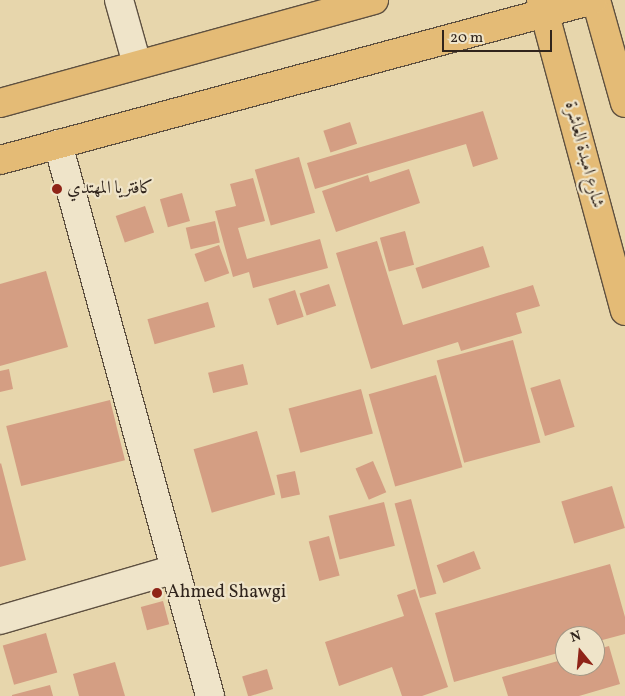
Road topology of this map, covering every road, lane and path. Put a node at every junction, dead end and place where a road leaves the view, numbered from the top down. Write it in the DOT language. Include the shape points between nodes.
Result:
graph roads {
  1 [pos="119,0"];
  2 [pos="374,0"];
  3 [pos="595,0"];
  4 [pos="543,7"];
  5 [pos="137,64"];
  6 [pos="0,103"];
  7 [pos="625,103"];
  8 [pos="58,144"];
  9 [pos="0,160"];
  10 [pos="625,311"];
  11 [pos="175,569"];
  12 [pos="0,620"];
  13 [pos="210,696"];
  1 -- 5 [label="street"];
  2 -- 5 [label="main road"];
  3 -- 4 [label="main road"];
  3 -- 7 [label="main road"];
  4 -- 8 [label="main road"];
  4 -- 10 [label="main road, شارع امبدة العاشرة"];
  5 -- 6 [label="main road"];
  8 -- 9 [label="main road"];
  8 -- 11 [label="street"];
  11 -- 12 [label="street"];
  11 -- 13 [label="street"];
}
